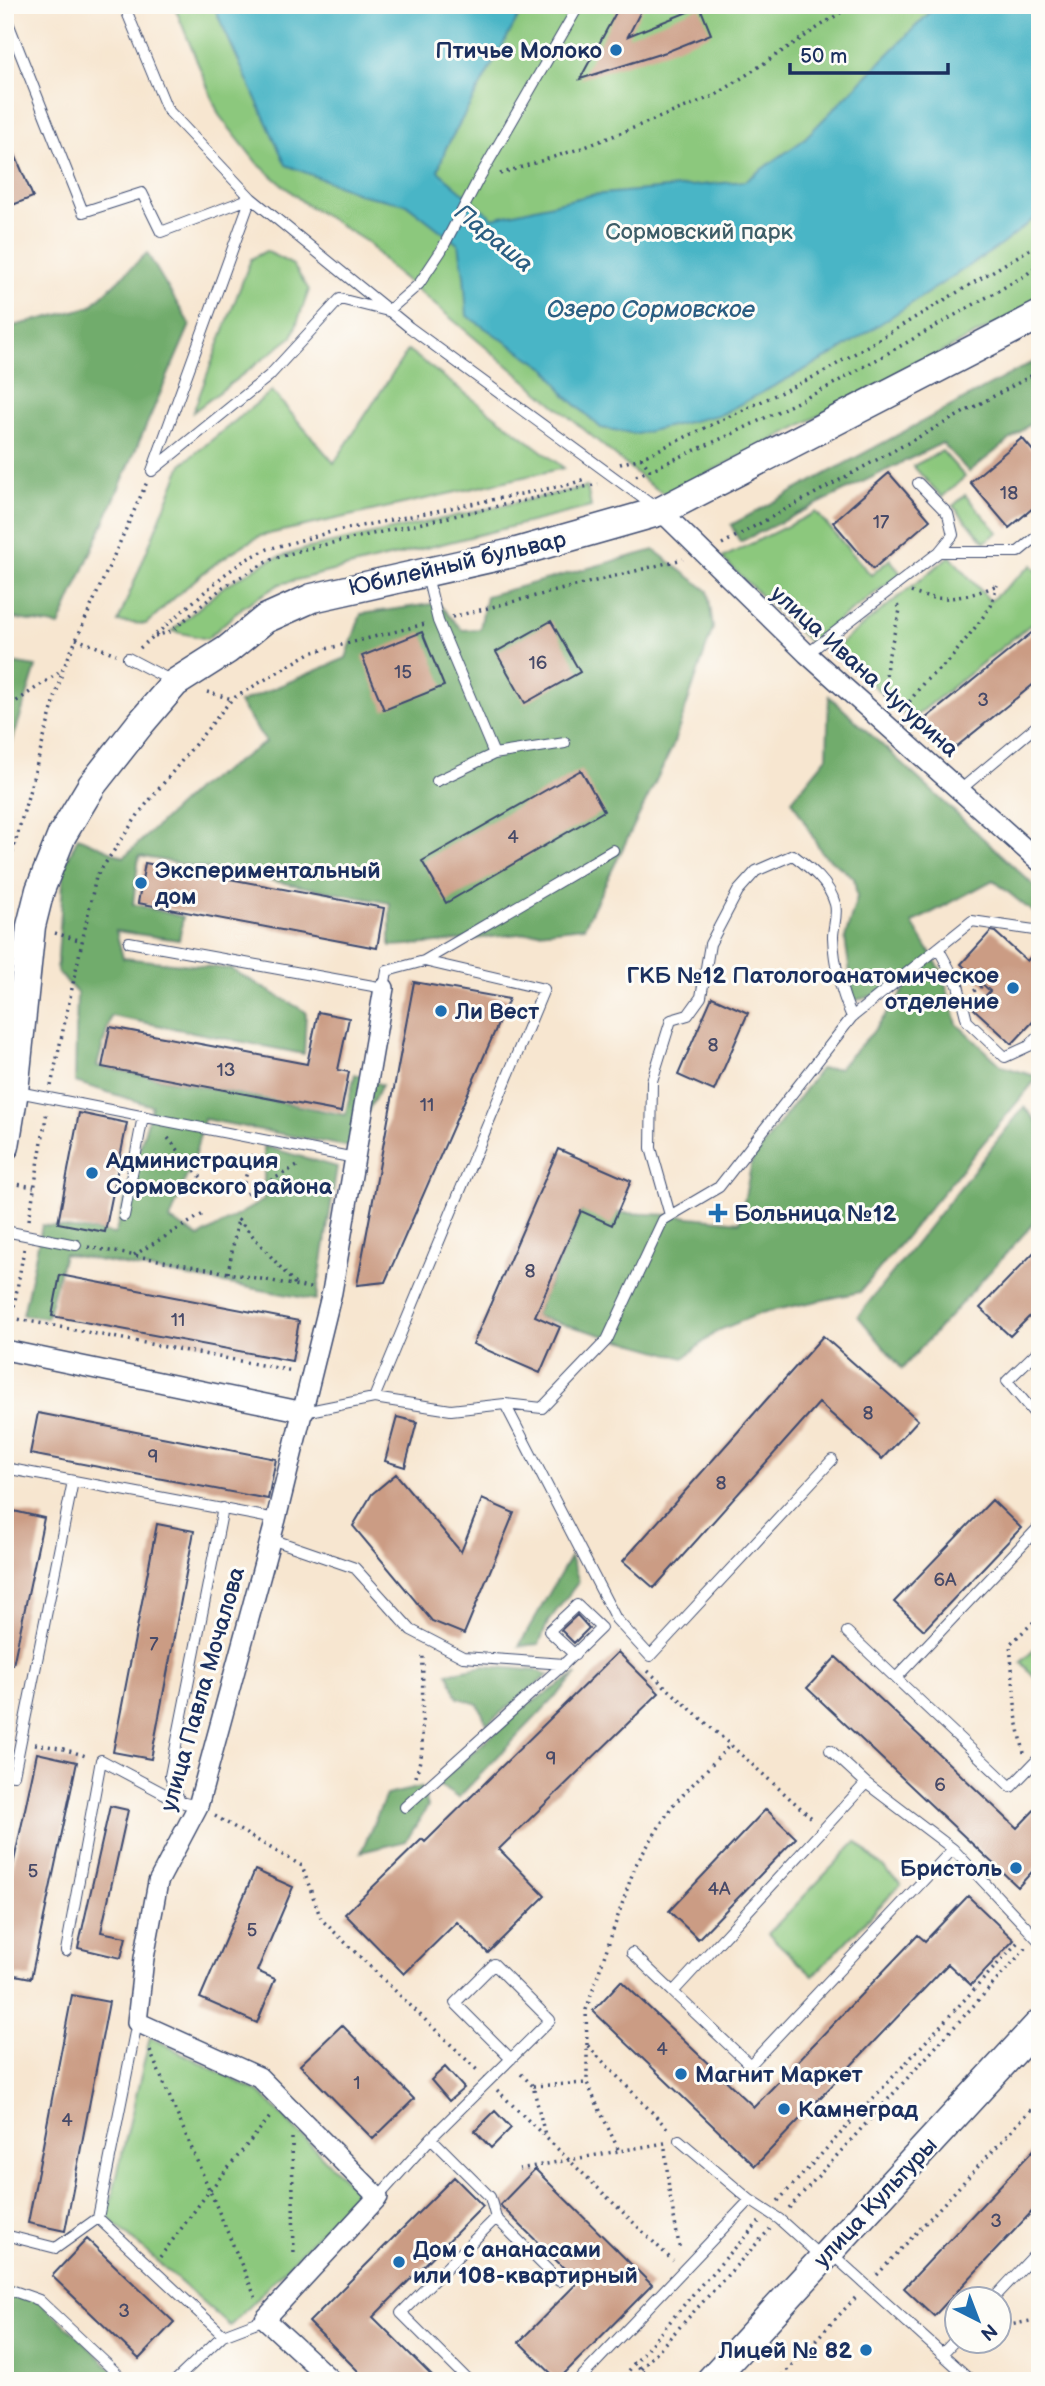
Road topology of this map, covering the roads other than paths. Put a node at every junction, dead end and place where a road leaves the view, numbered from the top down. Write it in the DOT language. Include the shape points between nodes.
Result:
graph roads {
  1 [pos="124,5"];
  2 [pos="579,5"];
  3 [pos="5,15"];
  4 [pos="251,198"];
  5 [pos="388,311"];
  6 [pos="1040,315"];
  7 [pos="918,483"];
  8 [pos="661,511"];
  9 [pos="1040,534"];
  10 [pos="939,552"];
  11 [pos="426,572"];
  12 [pos="807,654"];
  13 [pos="128,658"];
  14 [pos="175,683"];
  15 [pos="1040,723"];
  16 [pos="565,743"];
  17 [pos="494,754"];
  18 [pos="437,781"];
  19 [pos="960,790"];
  20 [pos="613,850"];
  21 [pos="1040,862"];
  22 [pos="1040,935"];
  23 [pos="129,942"];
  24 [pos="938,948"];
  25 [pos="424,961"];
  26 [pos="26,965"];
  27 [pos="384,988"];
  28 [pos="5,993"];
  29 [pos="852,1017"];
  30 [pos="1040,1034"];
  31 [pos="9,1081"];
  32 [pos="147,1117"];
  33 [pos="5,1146"];
  34 [pos="355,1158"];
  35 [pos="124,1216"];
  36 [pos="670,1216"];
  37 [pos="5,1231"];
  38 [pos="76,1245"];
  39 [pos="1040,1349"];
  40 [pos="6,1350"];
  41 [pos="374,1398"];
  42 [pos="505,1404"];
  43 [pos="304,1412"];
  44 [pos="1040,1420"];
  45 [pos="832,1460"];
  46 [pos="5,1468"];
  47 [pos="74,1481"];
  48 [pos="223,1508"];
  49 [pos="1040,1526"];
  50 [pos="273,1529"];
  51 [pos="847,1632"];
  52 [pos="575,1655"];
  53 [pos="564,1664"];
  54 [pos="896,1678"];
  55 [pos="830,1750"];
  56 [pos="1040,1757"];
  57 [pos="5,1774"];
  58 [pos="866,1783"];
  59 [pos="189,1804"];
  60 [pos="408,1805"];
  61 [pos="953,1849"];
  62 [pos="1034,1937"];
  63 [pos="66,1951"];
  64 [pos="632,1952"];
  65 [pos="673,1992"];
  66 [pos="137,2022"];
  67 [pos="1040,2023"];
  68 [pos="511,2059"];
  69 [pos="431,2138"];
  70 [pos="679,2140"];
  71 [pos="378,2197"];
  72 [pos="750,2200"];
  73 [pos="98,2218"];
  74 [pos="496,2218"];
  75 [pos="5,2235"];
  76 [pos="1040,2249"];
  77 [pos="826,2255"];
  78 [pos="559,2281"];
  79 [pos="1007,2284"];
  80 [pos="5,2288"];
  81 [pos="265,2319"];
  82 [pos="223,2335"];
  83 [pos="944,2352"];
  84 [pos="942,2354"];
  85 [pos="125,2381"];
  86 [pos="175,2381"];
  87 [pos="332,2381"];
  88 [pos="469,2381"];
  89 [pos="578,2381"];
  90 [pos="710,2381"];
  91 [pos="972,2381"];
  1 -- 4 [label="lane" via="167,109"];
  2 -- 5 [label="lane" via="441,251 419,284"];
  3 -- 4 [label="lane" via="83,212 142,193 161,232"];
  4 -- 5 [label="lane"];
  4 -- 5 [label="lane" via="152,471 269,376 341,299"];
  5 -- 8 [label="lane"];
  6 -- 8 [label="street, Юбилейный бульвар"];
  7 -- 10 [label="lane" via="948,514 953,535"];
  8 -- 11 [label="street, Юбилейный бульвар" via="517,552"];
  8 -- 12 [label="street, улица Ивана Чугурина"];
  9 -- 10 [label="lane" via="1018,552"];
  10 -- 12 [label="lane"];
  11 -- 14 [label="street, Юбилейный бульвар" via="312,598 265,619"];
  11 -- 17 [label="lane" via="438,621"];
  12 -- 19 [label="street, улица Ивана Чугурина"];
  13 -- 14 [label="lane"];
  14 -- 26 [label="street, Юбилейный бульвар" via="92,785 62,835 40,890"];
  15 -- 19 [label="lane"];
  16 -- 17 [label="lane"];
  17 -- 18 [label="lane"];
  19 -- 21 [label="street, улица Ивана Чугурина"];
  20 -- 25 [label="lane"];
  22 -- 24 [label="lane" via="1034,930 972,921"];
  23 -- 27 [label="lane"];
  24 -- 29 [label="lane"];
  24 -- 30 [label="lane" via="958,985 967,1021 1004,1057 1029,1046"];
  25 -- 27 [label="lane" via="387,971"];
  25 -- 41 [label="lane" via="544,989"];
  26 -- 28 [label="street, Юбилейный бульвар"];
  26 -- 31 [label="street, Юбилейный бульвар"];
  27 -- 34 [label="street, улица Павла Мочалова"];
  29 -- 36 [label="lane" via="719,1187"];
  29 -- 36 [label="lane" via="837,971 836,905 821,878 793,855 756,871 738,891 710,944 701,997 688,1015 671,1020 652,1082 651,1148"];
  31 -- 32 [label="lane" via="49,1097"];
  31 -- 33 [label="street, Юбилейный бульвар"];
  32 -- 34 [label="lane"];
  32 -- 35 [label="lane"];
  34 -- 43 [label="street, улица Павла Мочалова" via="332,1292"];
  36 -- 42 [label="lane" via="663,1220 607,1340 542,1408"];
  37 -- 38 [label="lane"];
  39 -- 44 [label="lane" via="1007,1381"];
  40 -- 43 [label="street"];
  41 -- 42 [label="lane" via="451,1410"];
  41 -- 43 [label="lane"];
  42 -- 45 [label="lane" via="616,1619 650,1656"];
  43 -- 50 [label="street, улица Павла Мочалова"];
  46 -- 47 [label="lane"];
  47 -- 48 [label="lane"];
  47 -- 57 [label="lane" via="14,1775"];
  48 -- 50 [label="lane"];
  48 -- 59 [label="lane" via="170,1776"];
  49 -- 54 [label="lane"];
  50 -- 53 [label="lane" via="355,1568 411,1630 463,1657"];
  50 -- 59 [label="street, улица Павла Мочалова"];
  51 -- 54 [label="lane"];
  52 -- 52 [label="lane" via="550,1631 577,1605 601,1628"];
  52 -- 53 [label="lane"];
  53 -- 60 [label="lane"];
  54 -- 56 [label="lane" via="1011,1787"];
  55 -- 58 [label="lane"];
  58 -- 61 [label="lane"];
  58 -- 65 [label="lane"];
  59 -- 63 [label="lane" via="101,1760"];
  59 -- 66 [label="street, улица Павла Мочалова" via="158,1882"];
  61 -- 62 [label="lane"];
  61 -- 65 [label="lane" via="750,2064"];
  64 -- 65 [label="lane"];
  66 -- 71 [label="street" via="259,2077"];
  66 -- 73 [label="lane"];
  67 -- 77 [label="street, улица Культуры"];
  68 -- 68 [label="lane" via="550,2020 494,1964 455,2003"];
  68 -- 69 [label="lane"];
  69 -- 71 [label="lane"];
  69 -- 74 [label="lane" via="490,2197"];
  70 -- 72 [label="lane"];
  71 -- 81 [label="street"];
  72 -- 77 [label="lane"];
  72 -- 89 [label="lane"];
  73 -- 75 [label="lane" via="56,2248"];
  73 -- 82 [label="lane"];
  74 -- 78 [label="lane"];
  74 -- 88 [label="lane" via="401,2313"];
  76 -- 79 [label="lane"];
  77 -- 84 [label="lane"];
  77 -- 90 [label="street, улица Культуры"];
  80 -- 85 [label="lane" via="39,2300"];
  81 -- 82 [label="lane"];
  81 -- 87 [label="street"];
  82 -- 86 [label="lane"];
  83 -- 84 [label="lane"];
  84 -- 91 [label="lane"];
}
